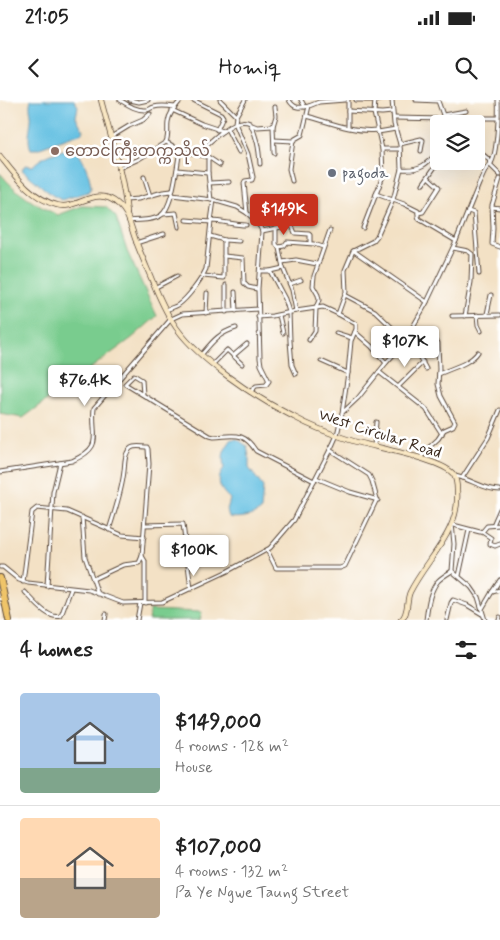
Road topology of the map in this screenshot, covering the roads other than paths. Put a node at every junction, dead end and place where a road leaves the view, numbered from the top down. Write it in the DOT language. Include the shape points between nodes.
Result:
graph roads {
  1 [pos="101,100"];
  2 [pos="120,100"];
  3 [pos="130,100"];
  4 [pos="148,100"];
  5 [pos="181,100"];
  6 [pos="193,100"];
  7 [pos="220,100"];
  8 [pos="245,100"];
  9 [pos="289,100"];
  10 [pos="301,100"];
  11 [pos="347,100"];
  12 [pos="356,100"];
  13 [pos="371,100"];
  14 [pos="377,100"];
  15 [pos="391,100"];
  16 [pos="398,100"];
  17 [pos="416,100"];
  18 [pos="423,100"];
  19 [pos="438,100"];
  20 [pos="319,101"];
  21 [pos="498,101"];
  22 [pos="307,106"];
  23 [pos="275,107"];
  24 [pos="173,109"];
  25 [pos="348,110"];
  26 [pos="466,111"];
  27 [pos="392,112"];
  28 [pos="374,113"];
  29 [pos="150,114"];
  30 [pos="443,115"];
  31 [pos="451,115"];
  32 [pos="236,116"];
  33 [pos="307,116"];
  34 [pos="430,117"];
  35 [pos="393,118"];
  36 [pos="485,118"];
  37 [pos="497,118"];
  38 [pos="235,123"];
  39 [pos="251,125"];
  40 [pos="273,126"];
  41 [pos="348,127"];
  42 [pos="396,129"];
  43 [pos="217,130"];
  44 [pos="225,130"];
  45 [pos="378,131"];
  46 [pos="111,137"];
  47 [pos="274,140"];
  48 [pos="294,141"];
  49 [pos="166,142"];
  50 [pos="400,147"];
  51 [pos="382,149"];
  52 [pos="180,150"];
  53 [pos="421,151"];
  54 [pos="239,152"];
  55 [pos="274,153"];
  56 [pos="0,156"];
  57 [pos="207,156"];
  58 [pos="485,156"];
  59 [pos="430,159"];
  60 [pos="260,164"];
  61 [pos="490,164"];
  62 [pos="220,165"];
  63 [pos="119,168"];
  64 [pos="401,169"];
  65 [pos="177,170"];
  66 [pos="433,170"];
  67 [pos="208,172"];
  68 [pos="500,175"];
  69 [pos="144,177"];
  70 [pos="428,177"];
  71 [pos="500,179"];
  72 [pos="292,181"];
  73 [pos="229,182"];
  74 [pos="210,183"];
  75 [pos="423,184"];
  76 [pos="172,193"];
  77 [pos="376,194"];
  78 [pos="150,196"];
  79 [pos="126,200"];
  80 [pos="213,200"];
  81 [pos="393,200"];
  82 [pos="118,203"];
  83 [pos="492,207"];
  84 [pos="500,208"];
  85 [pos="468,210"];
  86 [pos="247,213"];
  87 [pos="418,213"];
  88 [pos="162,214"];
  89 [pos="127,215"];
  90 [pos="186,220"];
  91 [pos="129,221"];
  92 [pos="211,222"];
  93 [pos="246,225"];
  94 [pos="179,227"];
  95 [pos="276,228"];
  96 [pos="363,228"];
  97 [pos="330,230"];
  98 [pos="262,231"];
  99 [pos="164,234"];
  100 [pos="210,236"];
  101 [pos="224,240"];
  102 [pos="239,241"];
  103 [pos="456,241"];
  104 [pos="136,243"];
  105 [pos="310,243"];
  106 [pos="279,247"];
  107 [pos="323,247"];
  108 [pos="500,247"];
  109 [pos="453,248"];
  110 [pos="354,251"];
  111 [pos="224,256"];
  112 [pos="282,262"];
  113 [pos="317,264"];
  114 [pos="283,268"];
  115 [pos="260,271"];
  116 [pos="270,271"];
  117 [pos="479,274"];
  118 [pos="178,276"];
  119 [pos="203,276"];
  120 [pos="300,280"];
  121 [pos="290,284"];
  122 [pos="226,285"];
  123 [pos="156,287"];
  124 [pos="258,290"];
  125 [pos="236,292"];
  126 [pos="207,293"];
  127 [pos="345,295"];
  128 [pos="491,295"];
  129 [pos="428,302"];
  130 [pos="316,308"];
  131 [pos="258,309"];
  132 [pos="166,310"];
  133 [pos="236,311"];
  134 [pos="296,311"];
  135 [pos="226,312"];
  136 [pos="289,312"];
  137 [pos="206,313"];
  138 [pos="338,314"];
  139 [pos="279,315"];
  140 [pos="476,315"];
  141 [pos="487,315"];
  142 [pos="500,315"];
  143 [pos="452,316"];
  144 [pos="465,316"];
  145 [pos="258,317"];
  146 [pos="171,320"];
  147 [pos="236,328"];
  148 [pos="412,328"];
  149 [pos="481,331"];
  150 [pos="336,332"];
  151 [pos="355,332"];
  152 [pos="282,334"];
  153 [pos="352,338"];
  154 [pos="309,340"];
  155 [pos="405,340"];
  156 [pos="247,344"];
  157 [pos="478,352"];
  158 [pos="202,354"];
  159 [pos="233,356"];
  160 [pos="321,361"];
  161 [pos="423,362"];
  162 [pos="386,363"];
  163 [pos="213,364"];
  164 [pos="242,364"];
  165 [pos="426,369"];
  166 [pos="380,372"];
  167 [pos="348,373"];
  168 [pos="296,374"];
  169 [pos="438,374"];
  170 [pos="399,386"];
  171 [pos="250,392"];
  172 [pos="143,395"];
  173 [pos="500,410"];
  174 [pos="342,413"];
  175 [pos="376,422"];
  176 [pos="442,434"];
  177 [pos="337,435"];
  178 [pos="374,447"];
  179 [pos="330,450"];
  180 [pos="421,458"];
  181 [pos="60,464"];
  182 [pos="1,472"];
  183 [pos="455,476"];
  184 [pos="462,478"];
  185 [pos="315,480"];
  186 [pos="500,490"];
  187 [pos="377,500"];
  188 [pos="500,509"];
  189 [pos="51,510"];
  190 [pos="82,517"];
  191 [pos="452,524"];
  192 [pos="145,525"];
  193 [pos="493,525"];
  194 [pos="500,525"];
  195 [pos="110,530"];
  196 [pos="469,530"];
  197 [pos="482,532"];
  198 [pos="144,537"];
  199 [pos="500,544"];
  200 [pos="267,550"];
  201 [pos="142,556"];
  202 [pos="0,567"];
  203 [pos="452,571"];
  204 [pos="458,577"];
  205 [pos="0,578"];
  206 [pos="93,579"];
  207 [pos="500,580"];
  208 [pos="23,582"];
  209 [pos="47,586"];
  210 [pos="71,589"];
  211 [pos="190,589"];
  212 [pos="500,590"];
  213 [pos="25,592"];
  214 [pos="492,592"];
  215 [pos="98,594"];
  216 [pos="1,599"];
  217 [pos="140,603"];
  218 [pos="145,603"];
  219 [pos="482,612"];
  220 [pos="106,614"];
  221 [pos="7,620"];
  222 [pos="105,620"];
  223 [pos="137,620"];
  224 [pos="401,620"];
  225 [pos="426,620"];
  226 [pos="447,620"];
  227 [pos="485,620"];
  1 -- 46 [label="street"];
  2 -- 24 [label="street" via="135,109 163,106"];
  3 -- 4 [label="street"];
  5 -- 24 [label="street"];
  6 -- 43 [label="street" via="221,114 223,118"];
  7 -- 32 [label="street"];
  8 -- 32 [label="street"];
  9 -- 22 [label="street" via="294,107"];
  10 -- 22 [label="street"];
  11 -- 20 [label="street"];
  11 -- 25 [label="street"];
  12 -- 13 [label="street"];
  13 -- 14 [label="street"];
  14 -- 28 [label="street"];
  15 -- 16 [label="street"];
  15 -- 27 [label="street"];
  17 -- 18 [label="street"];
  18 -- 19 [label="street"];
  19 -- 30 [label="street"];
  20 -- 22 [label="street"];
  21 -- 37 [label="street"];
  22 -- 33 [label="street"];
  23 -- 40 [label="street"];
  24 -- 43 [label="street"];
  24 -- 49 [label="street"];
  25 -- 28 [label="street"];
  25 -- 41 [label="street"];
  26 -- 31 [label="street"];
  27 -- 28 [label="street"];
  27 -- 35 [label="street"];
  28 -- 45 [label="street"];
  29 -- 46 [label="street"];
  32 -- 38 [label="street"];
  33 -- 41 [label="street"];
  33 -- 48 [label="street" via="302,135"];
  34 -- 35 [label="street"];
  35 -- 42 [label="street"];
  36 -- 37 [label="street"];
  37 -- 61 [label="street" via="495,150"];
  38 -- 39 [label="street"];
  38 -- 44 [label="street"];
  38 -- 86 [label="street" via="248,154 253,177 244,183"];
  39 -- 40 [label="street"];
  39 -- 60 [label="street" via="259,147"];
  40 -- 47 [label="street"];
  41 -- 45 [label="street"];
  42 -- 45 [label="street"];
  42 -- 50 [label="street"];
  43 -- 44 [label="street"];
  44 -- 54 [label="street"];
  44 -- 57 [label="street" via="207,144"];
  45 -- 51 [label="street"];
  46 -- 63 [label="street"];
  47 -- 48 [label="street"];
  47 -- 55 [label="street"];
  48 -- 72 [label="street" via="289,169"];
  49 -- 52 [label="street"];
  49 -- 63 [label="street"];
  50 -- 51 [label="street"];
  50 -- 53 [label="street" via="421,139"];
  50 -- 64 [label="street"];
  51 -- 77 [label="street" via="383,176"];
  52 -- 57 [label="street"];
  52 -- 65 [label="street"];
  56 -- 82 [label="street" via="31,191 57,206 96,197"];
  57 -- 62 [label="street"];
  57 -- 67 [label="street"];
  58 -- 61 [label="street"];
  59 -- 64 [label="street" via="417,169"];
  61 -- 68 [label="street"];
  61 -- 85 [label="street"];
  63 -- 79 [label="street"];
  64 -- 81 [label="street"];
  65 -- 67 [label="street"];
  65 -- 76 [label="street"];
  66 -- 70 [label="street"];
  67 -- 74 [label="street"];
  69 -- 78 [label="street"];
  70 -- 75 [label="street"];
  70 -- 87 [label="street" via="438,187 423,212"];
  71 -- 83 [label="street"];
  73 -- 74 [label="street"];
  74 -- 80 [label="street"];
  76 -- 78 [label="street"];
  76 -- 80 [label="street"];
  76 -- 88 [label="street"];
  77 -- 81 [label="street"];
  77 -- 96 [label="street"];
  78 -- 79 [label="street"];
  79 -- 82 [label="street"];
  79 -- 89 [label="street"];
  80 -- 86 [label="street"];
  80 -- 92 [label="street"];
  81 -- 87 [label="street"];
  81 -- 110 [label="street" via="377,236"];
  82 -- 89 [label="street, West Circular Road"];
  83 -- 84 [label="street"];
  83 -- 108 [label="street" via="492,244"];
  85 -- 103 [label="street"];
  85 -- 117 [label="street" via="474,213"];
  86 -- 98 [label="street"];
  87 -- 103 [label="street" via="419,218"];
  88 -- 91 [label="street" via="148,220"];
  88 -- 94 [label="street" via="176,213"];
  89 -- 91 [label="street, West Circular Road"];
  90 -- 92 [label="street"];
  91 -- 104 [label="street, West Circular Road"];
  92 -- 93 [label="street"];
  92 -- 100 [label="street"];
  95 -- 98 [label="street"];
  95 -- 105 [label="street" via="292,226 294,234 309,234"];
  95 -- 106 [label="street"];
  97 -- 107 [label="street"];
  98 -- 115 [label="street"];
  99 -- 104 [label="street"];
  100 -- 101 [label="street"];
  100 -- 119 [label="street"];
  101 -- 102 [label="street"];
  101 -- 111 [label="street"];
  103 -- 109 [label="street"];
  104 -- 123 [label="street, West Circular Road"];
  105 -- 106 [label="street" via="287,242"];
  105 -- 107 [label="street"];
  106 -- 112 [label="street"];
  107 -- 113 [label="street"];
  109 -- 129 [label="street"];
  109 -- 144 [label="street" via="472,254"];
  110 -- 127 [label="street" via="345,270"];
  110 -- 129 [label="street"];
  111 -- 119 [label="street" via="224,278"];
  111 -- 124 [label="street" via="242,258 244,283"];
  112 -- 113 [label="street" via="296,260"];
  112 -- 114 [label="street"];
  113 -- 130 [label="street" via="313,283 318,297"];
  114 -- 116 [label="street"];
  114 -- 121 [label="street"];
  115 -- 116 [label="street"];
  115 -- 124 [label="street"];
  116 -- 136 [label="street"];
  118 -- 123 [label="street"];
  119 -- 132 [label="street" via="178,305"];
  120 -- 121 [label="street"];
  121 -- 134 [label="street"];
  122 -- 135 [label="street"];
  123 -- 132 [label="street, West Circular Road"];
  124 -- 131 [label="street"];
  125 -- 133 [label="street"];
  126 -- 137 [label="street"];
  127 -- 138 [label="street"];
  127 -- 155 [label="street" via="375,311"];
  128 -- 141 [label="street"];
  129 -- 148 [label="street"];
  130 -- 134 [label="street"];
  130 -- 138 [label="street" via="326,308"];
  130 -- 154 [label="street" via="315,332"];
  131 -- 133 [label="street"];
  131 -- 145 [label="street"];
  132 -- 146 [label="street, West Circular Road"];
  133 -- 135 [label="street"];
  134 -- 136 [label="street"];
  135 -- 137 [label="street"];
  136 -- 139 [label="street"];
  136 -- 168 [label="street" via="292,365"];
  137 -- 146 [label="street" via="182,314"];
  138 -- 151 [label="street" via="356,324"];
  139 -- 145 [label="street"];
  139 -- 152 [label="street"];
  140 -- 141 [label="street"];
  140 -- 144 [label="street"];
  140 -- 149 [label="street"];
  141 -- 142 [label="street"];
  143 -- 144 [label="street"];
  145 -- 171 [label="street" via="260,358 269,381"];
  146 -- 158 [label="street, West Circular Road"];
  146 -- 181 [label="street" via="94,408 92,447 78,458"];
  147 -- 158 [label="street" via="214,339"];
  148 -- 155 [label="street"];
  148 -- 169 [label="street" via="438,344"];
  150 -- 153 [label="street"];
  151 -- 153 [label="street"];
  151 -- 162 [label="street"];
  153 -- 167 [label="street"];
  155 -- 161 [label="street" via="414,347"];
  155 -- 162 [label="street"];
  156 -- 159 [label="street"];
  157 -- 169 [label="street" via="470,360"];
  158 -- 163 [label="street, West Circular Road"];
  159 -- 163 [label="street" via="227,350"];
  159 -- 164 [label="street"];
  160 -- 167 [label="street"];
  161 -- 165 [label="street"];
  161 -- 170 [label="street"];
  162 -- 166 [label="street"];
  163 -- 171 [label="street, West Circular Road"];
  166 -- 170 [label="street"];
  166 -- 174 [label="street"];
  167 -- 174 [label="street"];
  169 -- 176 [label="street" via="441,396 455,422"];
  170 -- 176 [label="street" via="426,408"];
  171 -- 177 [label="street, West Circular Road" via="296,418"];
  172 -- 172 [label="street" via="142,380 134,375 125,384"];
  172 -- 185 [label="street" via="210,436 241,436 256,451"];
  173 -- 184 [label="street" via="488,438"];
  174 -- 177 [label="street"];
  175 -- 178 [label="street"];
  176 -- 180 [label="street"];
  177 -- 178 [label="street, West Circular Road"];
  177 -- 179 [label="street"];
  178 -- 180 [label="street, West Circular Road"];
  179 -- 185 [label="street"];
  179 -- 187 [label="street" via="369,475"];
  180 -- 183 [label="street, West Circular Road" via="450,470"];
  181 -- 182 [label="street"];
  181 -- 189 [label="street"];
  183 -- 184 [label="street"];
  183 -- 191 [label="street, West Circular Road" via="458,503"];
  184 -- 186 [label="street"];
  185 -- 187 [label="street"];
  185 -- 200 [label="street" via="294,520"];
  187 -- 200 [label="street" via="345,566 276,568"];
  188 -- 193 [label="street"];
  189 -- 190 [label="street" via="66,510"];
  189 -- 208 [label="street" via="37,508 32,512"];
  189 -- 209 [label="street"];
  190 -- 195 [label="street"];
  190 -- 206 [label="street" via="85,557"];
  191 -- 196 [label="street"];
  191 -- 203 [label="street"];
  191 -- 224 [label="street, West Circular Road" via="409,594 406,613"];
  192 -- 195 [label="street" via="148,449 134,447 125,461"];
  192 -- 198 [label="street"];
  192 -- 211 [label="street" via="183,524"];
  193 -- 194 [label="street"];
  193 -- 197 [label="street"];
  195 -- 198 [label="street"];
  196 -- 197 [label="street"];
  196 -- 204 [label="street"];
  197 -- 199 [label="street" via="491,538 490,544"];
  198 -- 201 [label="street"];
  200 -- 211 [label="street"];
  201 -- 206 [label="street" via="139,563 123,565"];
  201 -- 218 [label="street" via="145,560"];
  202 -- 208 [label="street"];
  203 -- 204 [label="street"];
  203 -- 225 [label="street" via="439,579 432,591"];
  204 -- 219 [label="street" via="478,596"];
  205 -- 221 [label="highway"];
  206 -- 215 [label="street"];
  207 -- 214 [label="street"];
  208 -- 209 [label="street"];
  209 -- 210 [label="street"];
  210 -- 213 [label="street" via="58,618 47,614"];
  210 -- 215 [label="street"];
  211 -- 218 [label="street" via="162,602"];
  212 -- 214 [label="street"];
  214 -- 219 [label="street"];
  215 -- 217 [label="street" via="123,603"];
  216 -- 221 [label="highway"];
  217 -- 218 [label="street"];
  217 -- 223 [label="street"];
  219 -- 226 [label="street" via="453,600"];
  219 -- 227 [label="street"];
  220 -- 222 [label="street"];
}
